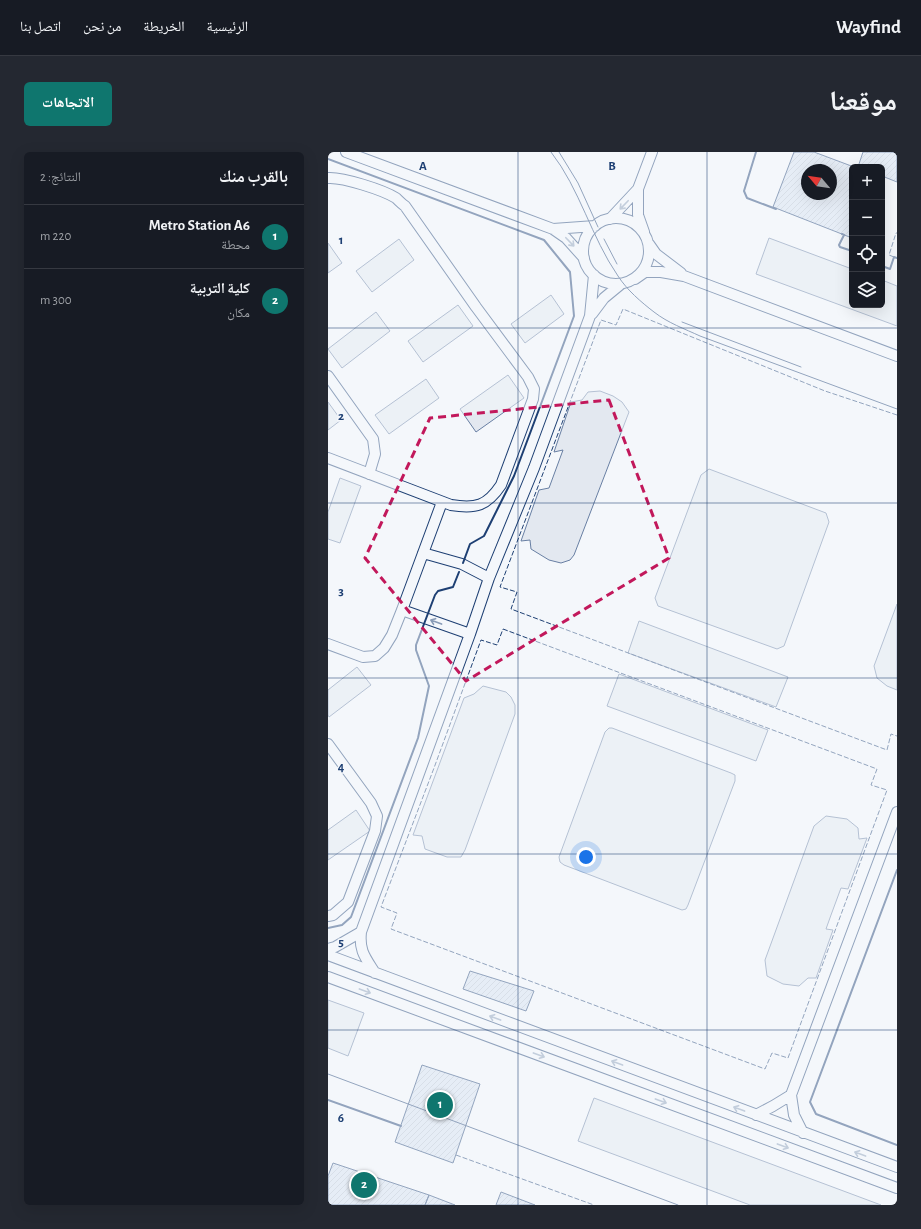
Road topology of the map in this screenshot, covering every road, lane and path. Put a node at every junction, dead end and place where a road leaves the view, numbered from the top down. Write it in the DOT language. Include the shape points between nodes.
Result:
graph roads {
  1 [pos="346,152"];
  2 [pos="652,152"];
  3 [pos="328,178"];
  4 [pos="638,189"];
  5 [pos="610,219"];
  6 [pos="595,226"];
  7 [pos="553,229"];
  8 [pos="646,238"];
  9 [pos="584,258"];
  10 [pos="594,275"];
  11 [pos="684,276"];
  12 [pos="635,278"];
  13 [pos="621,284"];
  14 [pos="590,316"];
  15 [pos="897,356"];
  16 [pos="328,376"];
  17 [pos="328,458"];
  18 [pos="368,474"];
  19 [pos="442,502"];
  20 [pos="423,553"];
  21 [pos="489,578"];
  22 [pos="402,610"];
  23 [pos="470,634"];
  24 [pos="328,644"];
  25 [pos="328,744"];
  26 [pos="897,812"];
  27 [pos="328,916"];
  28 [pos="361,932"];
  29 [pos="328,949"];
  30 [pos="328,955"];
  31 [pos="375,973"];
  32 [pos="328,977"];
  33 [pos="791,1095"];
  34 [pos="756,1115"];
  35 [pos="803,1133"];
  36 [pos="897,1167"];
  37 [pos="897,1188"];
  1 -- 7 [label="street"];
  2 -- 4 [label="street"];
  3 -- 19 [label="street" via="342,179 386,193 405,206 528,377 534,389 533,399 502,484 494,496 485,503 474,506 462,507"];
  4 -- 5 [label="street, one-way"];
  4 -- 8 [label="street" via="638,216"];
  5 -- 6 [label="street"];
  5 -- 8 [label="street" via="620,218 629,221 638,226"];
  6 -- 7 [label="street"];
  6 -- 9 [label="street" via="585,240"];
  7 -- 9 [label="street, one-way" via="566,238"];
  8 -- 11 [label="street" via="666,264"];
  8 -- 12 [label="street" via="649,252 647,262"];
  9 -- 10 [label="street"];
  10 -- 13 [label="street" via="602,281"];
  10 -- 14 [label="street"];
  11 -- 12 [label="street" via="645,272"];
  11 -- 15 [label="street"];
  12 -- 13 [label="street"];
  13 -- 14 [label="street" via="604,298"];
  14 -- 21 [label="street" via="534,468"];
  16 -- 18 [label="street" via="373,439 375,454"];
  17 -- 18 [label="street"];
  18 -- 19 [label="street"];
  19 -- 20 [label="street"];
  20 -- 21 [label="street" via="459,570"];
  20 -- 22 [label="street"];
  21 -- 23 [label="street"];
  23 -- 22 [label="street, one-way"];
  22 -- 24 [label="street" via="388,642 375,656 363,657"];
  23 -- 28 [label="street"];
  25 -- 27 [label="street" via="377,816 375,830 348,902 333,915"];
  26 -- 33 [label="street"];
  28 -- 29 [label="street"];
  28 -- 31 [label="street" via="360,944"];
  30 -- 31 [label="street"];
  34 -- 31 [label="street, one-way"];
  32 -- 37 [label="street, one-way"];
  33 -- 34 [label="street"];
  33 -- 35 [label="street" via="794,1115"];
  34 -- 35 [label="street"];
  36 -- 35 [label="street, one-way"];
}
